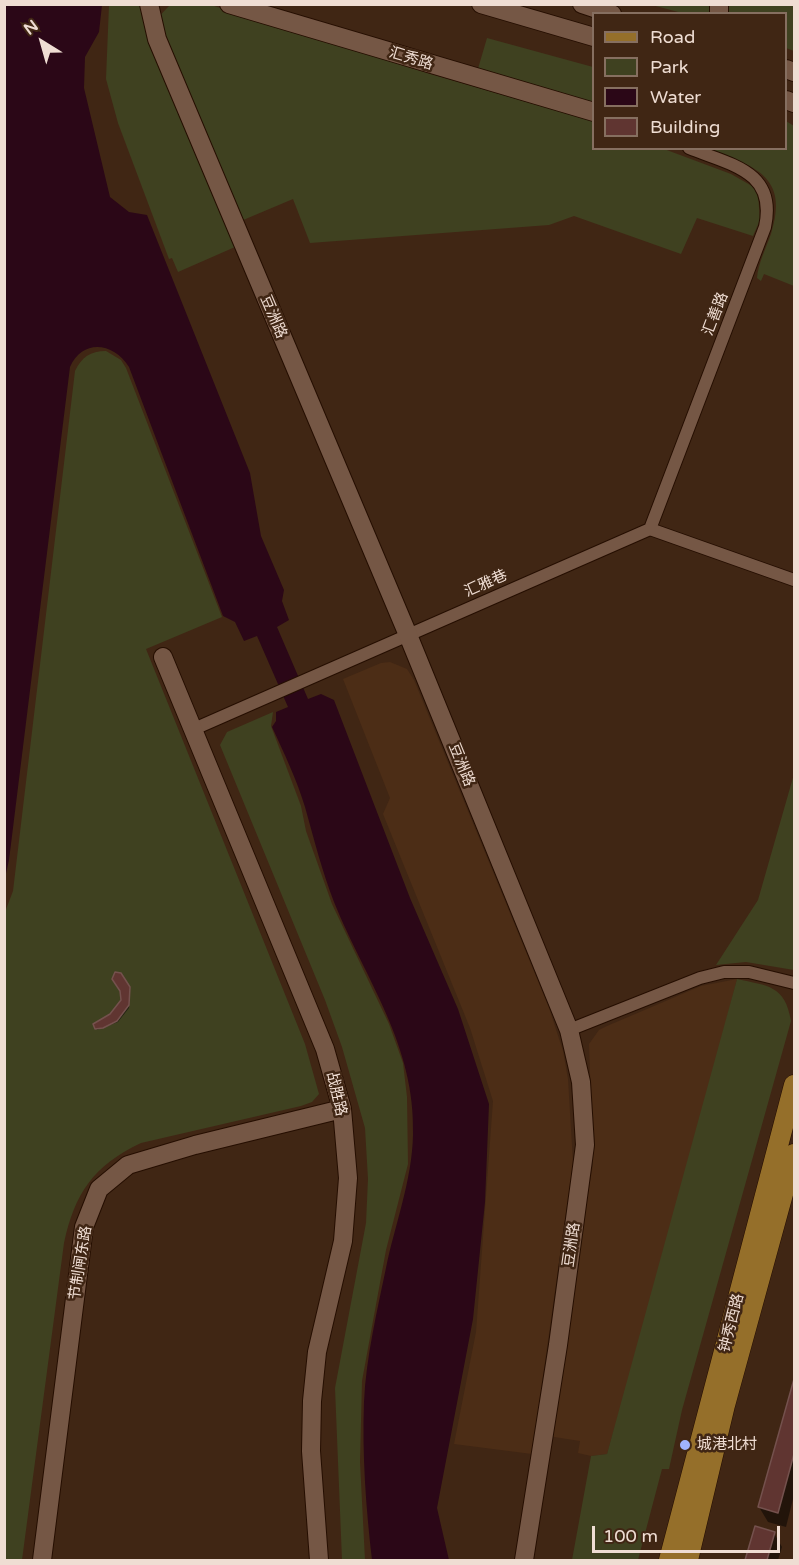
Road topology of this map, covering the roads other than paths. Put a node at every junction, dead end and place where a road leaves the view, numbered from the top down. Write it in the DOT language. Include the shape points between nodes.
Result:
graph roads {
  1 [pos="149,4"];
  2 [pos="229,4"];
  3 [pos="481,4"];
  4 [pos="582,4"];
  5 [pos="606,12"];
  6 [pos="592,36"];
  7 [pos="592,111"];
  8 [pos="694,150"];
  9 [pos="650,529"];
  10 [pos="795,580"];
  11 [pos="408,635"];
  12 [pos="163,657"];
  13 [pos="194,729"];
  14 [pos="795,983"];
  15 [pos="569,1030"];
  16 [pos="795,1085"];
  17 [pos="342,1109"];
  18 [pos="788,1164"];
  19 [pos="679,1558"];
  20 [pos="42,1560"];
  21 [pos="319,1560"];
  22 [pos="524,1560"];
  1 -- 11 [label="street, 豆洲路" via="157,39"];
  2 -- 7 [label="street, 汇秀路"];
  3 -- 6 [label="street"];
  4 -- 5 [label="street"];
  8 -- 9 [label="street, 汇善路" via="738,167 754,178 765,192 769,208"];
  9 -- 10 [label="street"];
  9 -- 11 [label="street, 汇雅巷"];
  11 -- 13 [label="street, 汇雅巷"];
  11 -- 15 [label="street, 豆洲路"];
  12 -- 13 [label="street, 战胜路"];
  13 -- 17 [label="street, 战胜路" via="325,1049"];
  14 -- 15 [label="street" via="749,972 724,972"];
  15 -- 22 [label="street, 豆洲路" via="581,1082 585,1145"];
  16 -- 18 [label="main road, 钟秀西路"];
  17 -- 20 [label="street, 节制闸东路" via="128,1165 99,1189 84,1227"];
  17 -- 21 [label="street, 战胜路" via="348,1178 343,1241 318,1352 312,1401 311,1450"];
  18 -- 19 [label="main road, 钟秀西路"];
}
